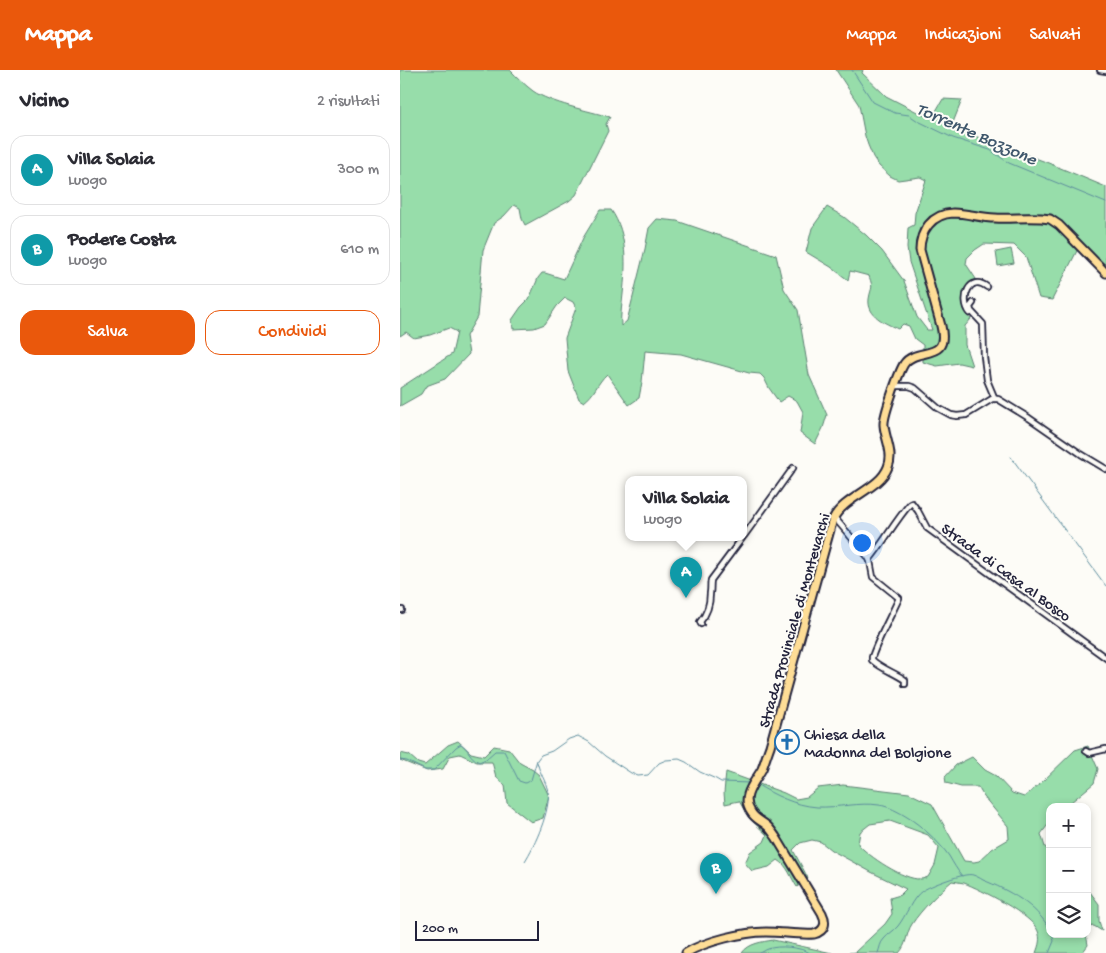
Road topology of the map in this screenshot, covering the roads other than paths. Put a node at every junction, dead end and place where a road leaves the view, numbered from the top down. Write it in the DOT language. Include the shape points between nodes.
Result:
graph roads {
  1 [pos="1100,70"];
  2 [pos="1106,71"];
  3 [pos="1106,273"];
  4 [pos="987,287"];
  5 [pos="973,303"];
  6 [pos="978,318"];
  7 [pos="895,386"];
  8 [pos="995,399"];
  9 [pos="793,468"];
  10 [pos="1106,469"];
  11 [pos="834,517"];
  12 [pos="747,531"];
  13 [pos="739,541"];
  14 [pos="870,559"];
  15 [pos="701,624"];
  16 [pos="1106,658"];
  17 [pos="905,684"];
  18 [pos="1106,749"];
  19 [pos="1086,751"];
  20 [pos="686,953"];
  1 -- 2 [label="street"];
  3 -- 7 [label="main road, Strada Provinciale di Montevarchi" via="1059,224 1050,219 984,218 954,213 938,217 925,228 920,250 941,324 942,340 934,352 908,360"];
  4 -- 6 [label="street" via="982,283 975,284 966,293 967,309"];
  5 -- 6 [label="street" via="970,309"];
  6 -- 8 [label="street" via="983,324 987,380"];
  7 -- 8 [label="street" via="915,388 938,408 956,416 966,415"];
  7 -- 11 [label="main road, Strada Provinciale di Montevarchi" via="884,421 890,455 888,468 881,478 843,506"];
  8 -- 10 [label="street" via="1003,401"];
  9 -- 12 [label="street"];
  11 -- 14 [label="street"];
  11 -- 20 [label="main road, Strada Provinciale di Montevarchi" via="770,746 747,798 750,811 776,837 824,915 825,926 821,932 812,935 744,934"];
  13 -- 15 [label="street" via="711,580 708,608"];
  14 -- 16 [label="street, Strada di Casa al Bosco" via="912,503 927,528"];
  14 -- 17 [label="street" via="873,577 898,598 878,639 872,660 904,679"];
  18 -- 19 [label="street"];
}
